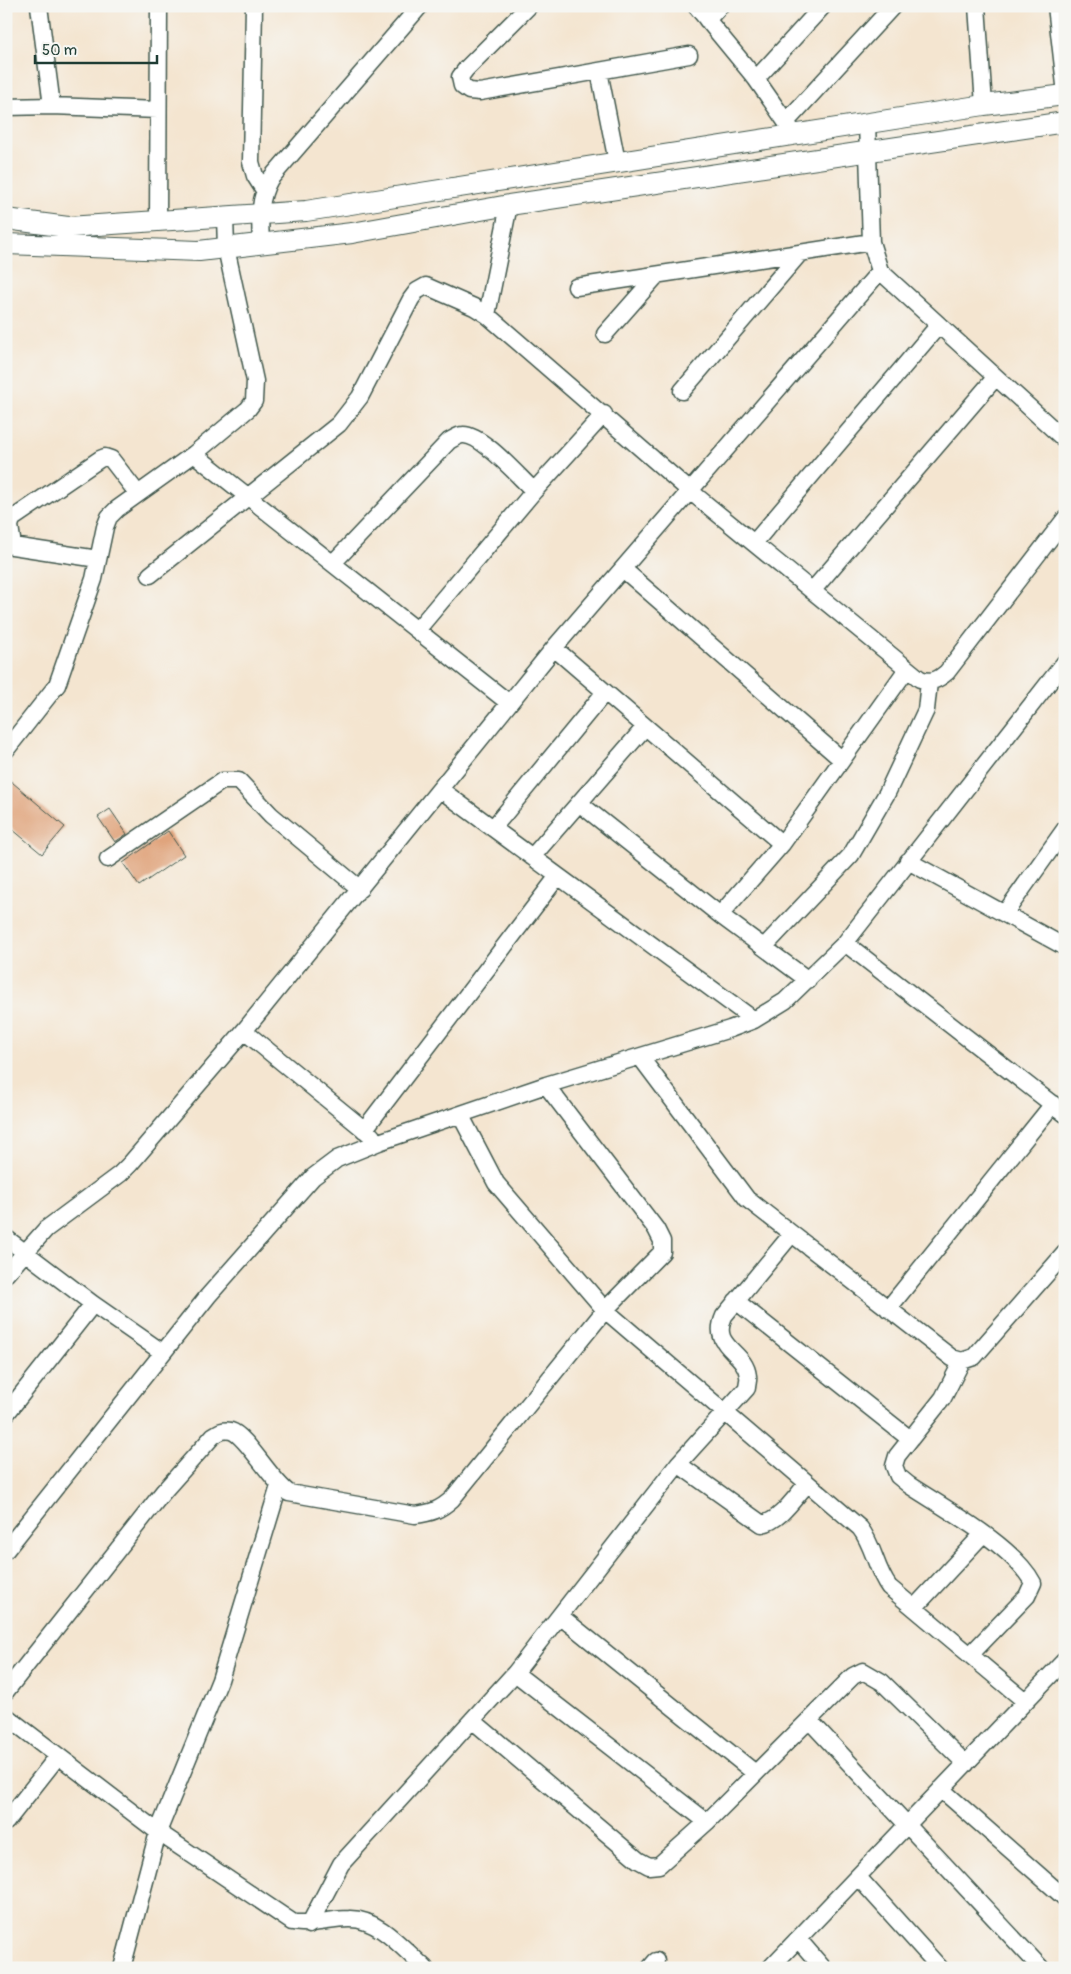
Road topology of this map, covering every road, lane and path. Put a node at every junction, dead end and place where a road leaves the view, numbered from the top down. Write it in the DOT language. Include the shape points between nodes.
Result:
graph roads {
  1 [pos="39,6"];
  2 [pos="159,6"];
  3 [pos="254,6"];
  4 [pos="420,6"];
  5 [pos="529,6"];
  6 [pos="696,6"];
  7 [pos="720,6"];
  8 [pos="823,6"];
  9 [pos="893,6"];
  10 [pos="977,6"];
  11 [pos="1056,6"];
  12 [pos="707,20"];
  13 [pos="689,55"];
  14 [pos="599,71"];
  15 [pos="756,79"];
  16 [pos="1065,85"];
  17 [pos="1065,95"];
  18 [pos="984,105"];
  19 [pos="52,106"];
  20 [pos="6,107"];
  21 [pos="158,110"];
  22 [pos="1065,122"];
  23 [pos="867,124"];
  24 [pos="790,129"];
  25 [pos="868,152"];
  26 [pos="617,162"];
  27 [pos="264,190"];
  28 [pos="509,205"];
  29 [pos="259,214"];
  30 [pos="225,216"];
  31 [pos="6,219"];
  32 [pos="158,221"];
  33 [pos="870,242"];
  34 [pos="6,244"];
  35 [pos="261,244"];
  36 [pos="226,248"];
  37 [pos="800,253"];
  38 [pos="880,271"];
  39 [pos="657,275"];
  40 [pos="576,287"];
  41 [pos="487,315"];
  42 [pos="938,326"];
  43 [pos="605,334"];
  44 [pos="996,378"];
  45 [pos="682,391"];
  46 [pos="604,414"];
  47 [pos="1065,440"];
  48 [pos="194,454"];
  49 [pos="534,490"];
  50 [pos="690,490"];
  51 [pos="138,494"];
  52 [pos="249,497"];
  53 [pos="1065,519"];
  54 [pos="754,543"];
  55 [pos="10,545"];
  56 [pos="98,559"];
  57 [pos="332,563"];
  58 [pos="623,569"];
  59 [pos="150,575"];
  60 [pos="812,591"];
  61 [pos="417,630"];
  62 [pos="554,648"];
  63 [pos="1065,662"];
  64 [pos="907,669"];
  65 [pos="929,682"];
  66 [pos="604,692"];
  67 [pos="509,703"];
  68 [pos="645,727"];
  69 [pos="6,750"];
  70 [pos="841,759"];
  71 [pos="441,790"];
  72 [pos="579,804"];
  73 [pos="493,828"];
  74 [pos="1065,829"];
  75 [pos="782,844"];
  76 [pos="532,857"];
  77 [pos="108,859"];
  78 [pos="908,861"];
  79 [pos="558,876"];
  80 [pos="360,890"];
  81 [pos="1005,913"];
  82 [pos="720,915"];
  83 [pos="845,943"];
  84 [pos="764,947"];
  85 [pos="1065,947"];
  86 [pos="808,980"];
  87 [pos="754,1020"];
  88 [pos="244,1031"];
  89 [pos="641,1058"];
  90 [pos="546,1086"];
  91 [pos="1059,1109"];
  92 [pos="461,1116"];
  93 [pos="364,1130"];
  94 [pos="379,1142"];
  95 [pos="791,1235"];
  96 [pos="6,1238"];
  97 [pos="24,1252"];
  98 [pos="1065,1253"];
  99 [pos="6,1274"];
  100 [pos="736,1302"];
  101 [pos="93,1304"];
  102 [pos="605,1310"];
  103 [pos="888,1310"];
  104 [pos="162,1352"];
  105 [pos="962,1362"];
  106 [pos="722,1413"];
  107 [pos="6,1414"];
  108 [pos="910,1439"];
  109 [pos="678,1464"];
  110 [pos="807,1484"];
  111 [pos="279,1486"];
  112 [pos="983,1534"];
  113 [pos="6,1550"];
  114 [pos="914,1608"];
  115 [pos="560,1616"];
  116 [pos="970,1655"];
  117 [pos="1062,1668"];
  118 [pos="515,1673"];
  119 [pos="6,1691"];
  120 [pos="1025,1701"];
  121 [pos="6,1716"];
  122 [pos="472,1720"];
  123 [pos="808,1720"];
  124 [pos="58,1756"];
  125 [pos="966,1764"];
  126 [pos="755,1773"];
  127 [pos="941,1789"];
  128 [pos="6,1822"];
  129 [pos="707,1822"];
  130 [pos="908,1825"];
  131 [pos="158,1832"];
  132 [pos="858,1877"];
  133 [pos="1065,1898"];
  134 [pos="309,1925"];
  135 [pos="798,1939"];
  136 [pos="122,1968"];
  137 [pos="425,1968"];
  138 [pos="770,1968"];
  139 [pos="823,1968"];
  140 [pos="940,1968"];
  141 [pos="1041,1968"];
  1 -- 19 [label="street"];
  2 -- 21 [label="street"];
  3 -- 27 [label="street" via="251,162"];
  4 -- 27 [label="street" via="270,179"];
  5 -- 14 [label="street" via="466,69 460,78 462,86 469,91 480,92"];
  6 -- 12 [label="street"];
  7 -- 12 [label="street"];
  8 -- 15 [label="street"];
  9 -- 24 [label="street"];
  10 -- 18 [label="street"];
  11 -- 16 [label="street"];
  12 -- 15 [label="street"];
  13 -- 14 [label="street"];
  14 -- 26 [label="street"];
  15 -- 24 [label="street"];
  17 -- 18 [label="main road"];
  18 -- 23 [label="main road"];
  19 -- 20 [label="street"];
  19 -- 21 [label="street"];
  21 -- 32 [label="street"];
  22 -- 25 [label="main road"];
  23 -- 24 [label="main road"];
  23 -- 25 [label="street"];
  24 -- 26 [label="main road"];
  25 -- 28 [label="main road"];
  25 -- 33 [label="street"];
  26 -- 29 [label="main road" via="306,211"];
  27 -- 29 [label="street"];
  28 -- 35 [label="main road" via="352,233"];
  28 -- 41 [label="street"];
  29 -- 30 [label="main road"];
  29 -- 35 [label="street"];
  30 -- 32 [label="main road"];
  30 -- 36 [label="street"];
  31 -- 32 [label="main road" via="68,227"];
  33 -- 37 [label="street"];
  33 -- 38 [label="street"];
  34 -- 36 [label="main road" via="200,252"];
  35 -- 36 [label="main road"];
  36 -- 48 [label="street" via="255,382 254,401"];
  37 -- 39 [label="street"];
  37 -- 45 [label="street"];
  38 -- 42 [label="street"];
  38 -- 50 [label="street"];
  39 -- 40 [label="street"];
  39 -- 43 [label="street"];
  41 -- 46 [label="street"];
  41 -- 52 [label="street" via="434,288 426,286 417,291 360,397 339,424"];
  42 -- 44 [label="street"];
  42 -- 54 [label="street"];
  44 -- 47 [label="street"];
  44 -- 60 [label="street"];
  46 -- 49 [label="street"];
  46 -- 50 [label="street"];
  48 -- 51 [label="street"];
  48 -- 52 [label="street"];
  49 -- 57 [label="street" via="485,444 473,436 461,434 449,441"];
  49 -- 61 [label="street"];
  50 -- 54 [label="street"];
  50 -- 58 [label="street"];
  51 -- 55 [label="street" via="111,459 105,457 12,519"];
  51 -- 56 [label="street" via="109,517"];
  52 -- 57 [label="street"];
  52 -- 59 [label="street"];
  53 -- 65 [label="street" via="947,672"];
  54 -- 60 [label="street"];
  55 -- 56 [label="street"];
  56 -- 69 [label="street" via="57,684"];
  57 -- 61 [label="street"];
  58 -- 62 [label="street"];
  58 -- 70 [label="street"];
  60 -- 64 [label="street"];
  61 -- 67 [label="street"];
  62 -- 66 [label="street"];
  62 -- 67 [label="street"];
  63 -- 78 [label="street"];
  64 -- 65 [label="street" via="920,680"];
  64 -- 70 [label="street"];
  65 -- 84 [label="street" via="926,710 887,793 851,855"];
  66 -- 68 [label="street"];
  66 -- 73 [label="street"];
  67 -- 71 [label="street"];
  68 -- 72 [label="street"];
  68 -- 75 [label="street"];
  70 -- 75 [label="street"];
  71 -- 73 [label="street"];
  71 -- 80 [label="street"];
  72 -- 76 [label="street"];
  72 -- 82 [label="street"];
  73 -- 76 [label="street"];
  74 -- 81 [label="street"];
  75 -- 82 [label="street"];
  76 -- 79 [label="street"];
  77 -- 80 [label="street" via="222,781 230,779 248,788 271,815"];
  78 -- 81 [label="street"];
  78 -- 83 [label="street"];
  79 -- 87 [label="street"];
  79 -- 93 [label="street"];
  80 -- 88 [label="street"];
  81 -- 85 [label="street"];
  82 -- 84 [label="street"];
  83 -- 86 [label="street"];
  83 -- 91 [label="street"];
  84 -- 86 [label="street"];
  86 -- 87 [label="street" via="785,1001"];
  87 -- 89 [label="street"];
  88 -- 93 [label="street"];
  88 -- 97 [label="street" via="120,1174 46,1229"];
  89 -- 90 [label="street"];
  89 -- 95 [label="street" via="734,1184 757,1208"];
  90 -- 92 [label="street"];
  90 -- 102 [label="street" via="662,1241 662,1252"];
  91 -- 103 [label="street"];
  92 -- 94 [label="street"];
  92 -- 102 [label="street" via="496,1183"];
  93 -- 94 [label="street"];
  94 -- 104 [label="street" via="337,1159 313,1177"];
  95 -- 100 [label="street"];
  95 -- 103 [label="street"];
  96 -- 97 [label="street"];
  97 -- 99 [label="street"];
  97 -- 101 [label="street"];
  98 -- 105 [label="street" via="982,1349"];
  100 -- 106 [label="street" via="719,1327 723,1342 743,1364 748,1376 747,1388"];
  100 -- 108 [label="street"];
  101 -- 104 [label="street"];
  101 -- 107 [label="street"];
  102 -- 106 [label="street"];
  102 -- 111 [label="street" via="442,1509 415,1515 299,1496"];
  103 -- 105 [label="street"];
  104 -- 113 [label="street"];
  105 -- 108 [label="street" via="943,1398"];
  106 -- 109 [label="street"];
  106 -- 110 [label="street"];
  108 -- 112 [label="street" via="897,1456 894,1466 898,1476"];
  109 -- 110 [label="street" via="762,1524 769,1523"];
  109 -- 115 [label="street"];
  110 -- 114 [label="street" via="860,1528 869,1540 881,1576"];
  111 -- 119 [label="street" via="240,1437 232,1431 222,1430 213,1436 164,1491"];
  111 -- 131 [label="street" via="220,1680"];
  112 -- 114 [label="street"];
  112 -- 116 [label="street" via="1028,1574 1033,1583 1027,1596"];
  114 -- 116 [label="street"];
  115 -- 118 [label="street"];
  115 -- 126 [label="street"];
  116 -- 120 [label="street"];
  117 -- 120 [label="street"];
  118 -- 122 [label="street"];
  118 -- 129 [label="street"];
  120 -- 125 [label="street"];
  121 -- 124 [label="street"];
  122 -- 129 [label="street" via="649,1866 658,1865"];
  122 -- 134 [label="street" via="340,1864"];
  123 -- 125 [label="street" via="853,1676 863,1672 882,1682"];
  123 -- 126 [label="street"];
  123 -- 130 [label="street"];
  124 -- 128 [label="street"];
  124 -- 131 [label="street"];
  125 -- 127 [label="street"];
  126 -- 129 [label="street"];
  127 -- 130 [label="street"];
  127 -- 133 [label="street"];
  130 -- 132 [label="street"];
  130 -- 141 [label="street"];
  131 -- 134 [label="street" via="292,1922"];
  131 -- 136 [label="street"];
  132 -- 135 [label="street"];
  132 -- 140 [label="street"];
  134 -- 137 [label="street" via="349,1918 366,1920"];
  135 -- 138 [label="street"];
  135 -- 139 [label="street"];
}
